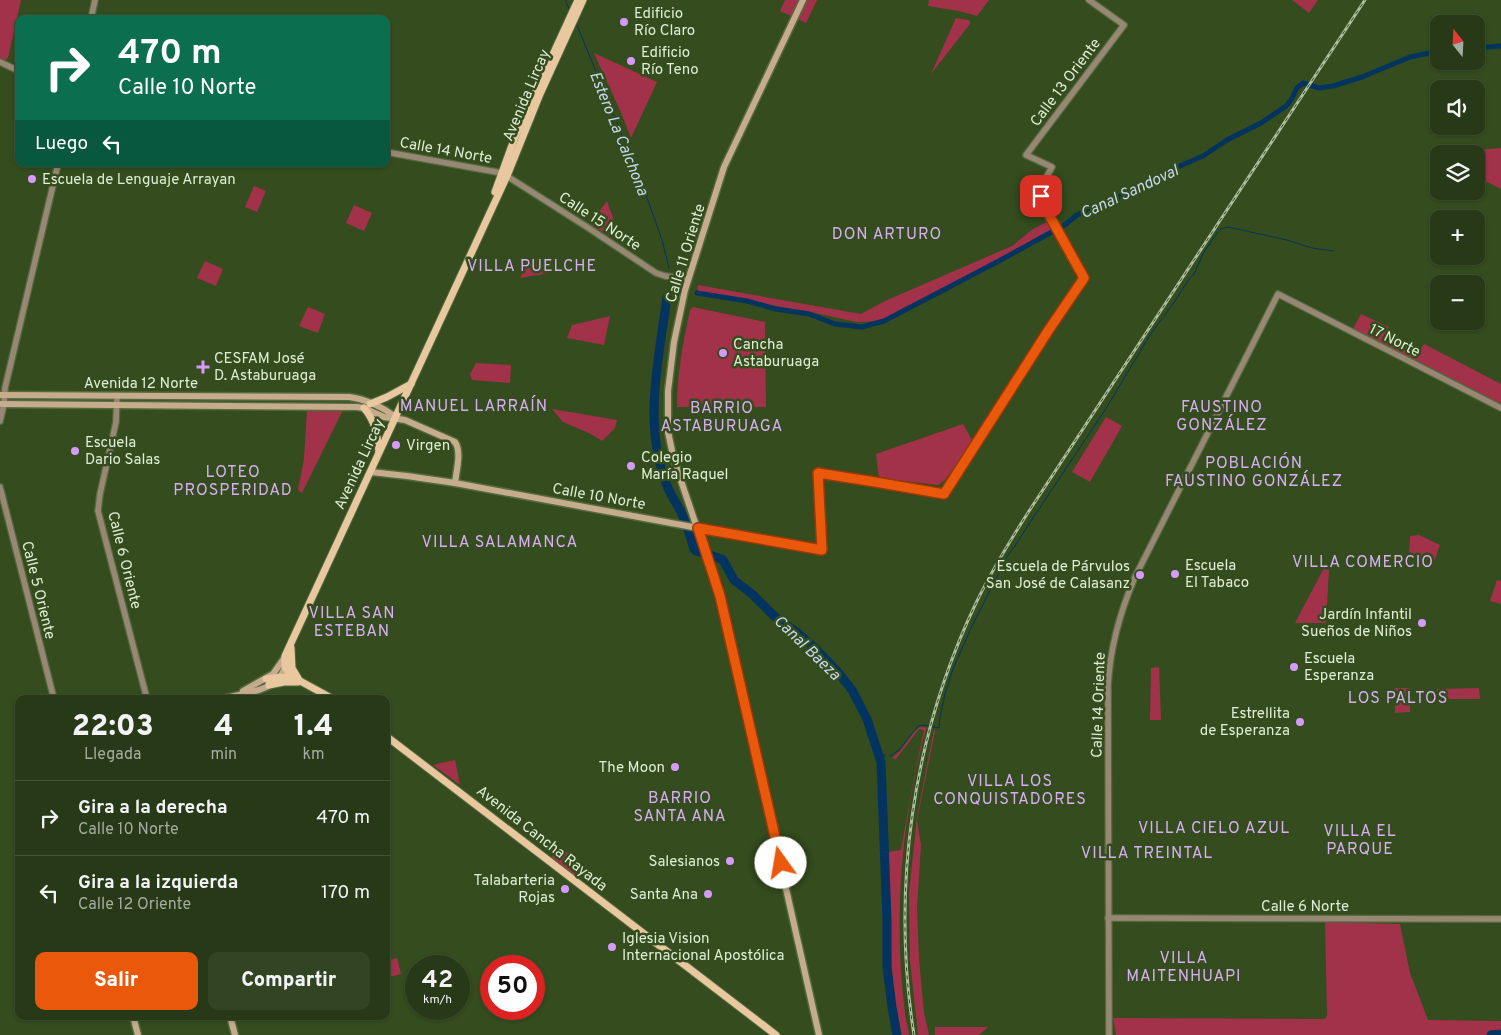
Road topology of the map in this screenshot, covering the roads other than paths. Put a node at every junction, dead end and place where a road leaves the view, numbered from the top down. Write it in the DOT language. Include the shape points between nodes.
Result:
graph roads {
  1 [pos="95,0"];
  2 [pos="803,0"];
  3 [pos="1088,0"];
  4 [pos="580,2"];
  5 [pos="91,15"];
  6 [pos="0,62"];
  7 [pos="15,69"];
  8 [pos="390,153"];
  9 [pos="57,167"];
  10 [pos="504,174"];
  11 [pos="688,279"];
  12 [pos="1278,294"];
  13 [pos="412,384"];
  14 [pos="2,395"];
  15 [pos="117,396"];
  16 [pos="2,404"];
  17 [pos="117,404"];
  18 [pos="367,406"];
  19 [pos="1501,408"];
  20 [pos="396,418"];
  21 [pos="0,421"];
  22 [pos="380,454"];
  23 [pos="371,472"];
  24 [pos="455,483"];
  25 [pos="0,487"];
  26 [pos="694,527"];
  27 [pos="822,550"];
  28 [pos="288,656"];
  29 [pos="285,667"];
  30 [pos="280,677"];
  31 [pos="294,678"];
  32 [pos="267,682"];
  33 [pos="302,682"];
  34 [pos="53,695"];
  35 [pos="146,695"];
  36 [pos="236,695"];
  37 [pos="326,695"];
  38 [pos="390,739"];
  39 [pos="1108,918"];
  40 [pos="1501,919"];
  41 [pos="134,1020"];
  42 [pos="231,1020"];
  43 [pos="138,1035"];
  44 [pos="235,1035"];
  45 [pos="776,1035"];
  46 [pos="819,1035"];
  47 [pos="1109,1035"];
  1 -- 5 [label="street"];
  2 -- 11 [label="main road, Calle 11 Oriente" via="724,167"];
  3 -- 27 [label="street, Calle 13 Oriente" via="1124,24 1026,155 1052,168 1041,196 1084,278 944,494 818,473"];
  4 -- 10 [label="main road, Avenida Lircay" via="515,137"];
  6 -- 7 [label="street"];
  8 -- 10 [label="street, Calle 14 Norte"];
  9 -- 14 [label="street"];
  10 -- 11 [label="street, Calle 15 Norte" via="656,273"];
  10 -- 13 [label="main road, Avenida Lircay"];
  11 -- 26 [label="main road, Calle 11 Oriente" via="672,357 668,424 674,460"];
  12 -- 19 [label="street, 17 Norte"];
  12 -- 39 [label="street, Calle 14 Oriente" via="1135,577 1120,617 1108,686"];
  13 -- 18 [label="main road"];
  13 -- 20 [label="main road, Avenida Lircay"];
  14 -- 15 [label="main road, Avenida 12 Norte"];
  14 -- 16 [label="street"];
  15 -- 17 [label="street, Calle 6 Oriente"];
  15 -- 18 [label="main road, Avenida 12 Norte" via="349,397 359,399"];
  16 -- 17 [label="main road, Avenida 12 Norte"];
  16 -- 21 [label="street"];
  17 -- 18 [label="main road, Avenida 12 Norte"];
  17 -- 35 [label="street, Calle 6 Oriente" via="98,511"];
  18 -- 20 [label="main road, Avenida 12 Norte"];
  18 -- 22 [label="main road" via="376,426"];
  20 -- 22 [label="main road, Avenida Lircay"];
  20 -- 24 [label="main road, Avenida 12 Norte" via="456,444"];
  22 -- 23 [label="main road, Avenida Lircay"];
  23 -- 24 [label="main road, Calle 10 Norte"];
  23 -- 28 [label="main road, Avenida Lircay"];
  24 -- 26 [label="main road, Calle 10 Norte"];
  25 -- 34 [label="street, Calle 5 Oriente"];
  26 -- 27 [label="street, Calle 10 Norte"];
  26 -- 46 [label="main road, Calle 11 Oriente" via="701,536 724,613"];
  28 -- 29 [label="main road"];
  28 -- 32 [label="main road"];
  28 -- 33 [label="main road" via="294,673"];
  29 -- 30 [label="main road"];
  29 -- 31 [label="main road"];
  30 -- 31 [label="main road"];
  30 -- 32 [label="main road"];
  31 -- 33 [label="main road"];
  32 -- 33 [label="main road"];
  32 -- 36 [label="main road" via="254,692"];
  33 -- 37 [label="main road"];
  38 -- 45 [label="main road, Avenida Cancha Rayada"];
  39 -- 40 [label="street, Calle 6 Norte"];
  39 -- 47 [label="street, Calle 14 Oriente"];
  41 -- 43 [label="main road"];
  42 -- 44 [label="main road"];
}
